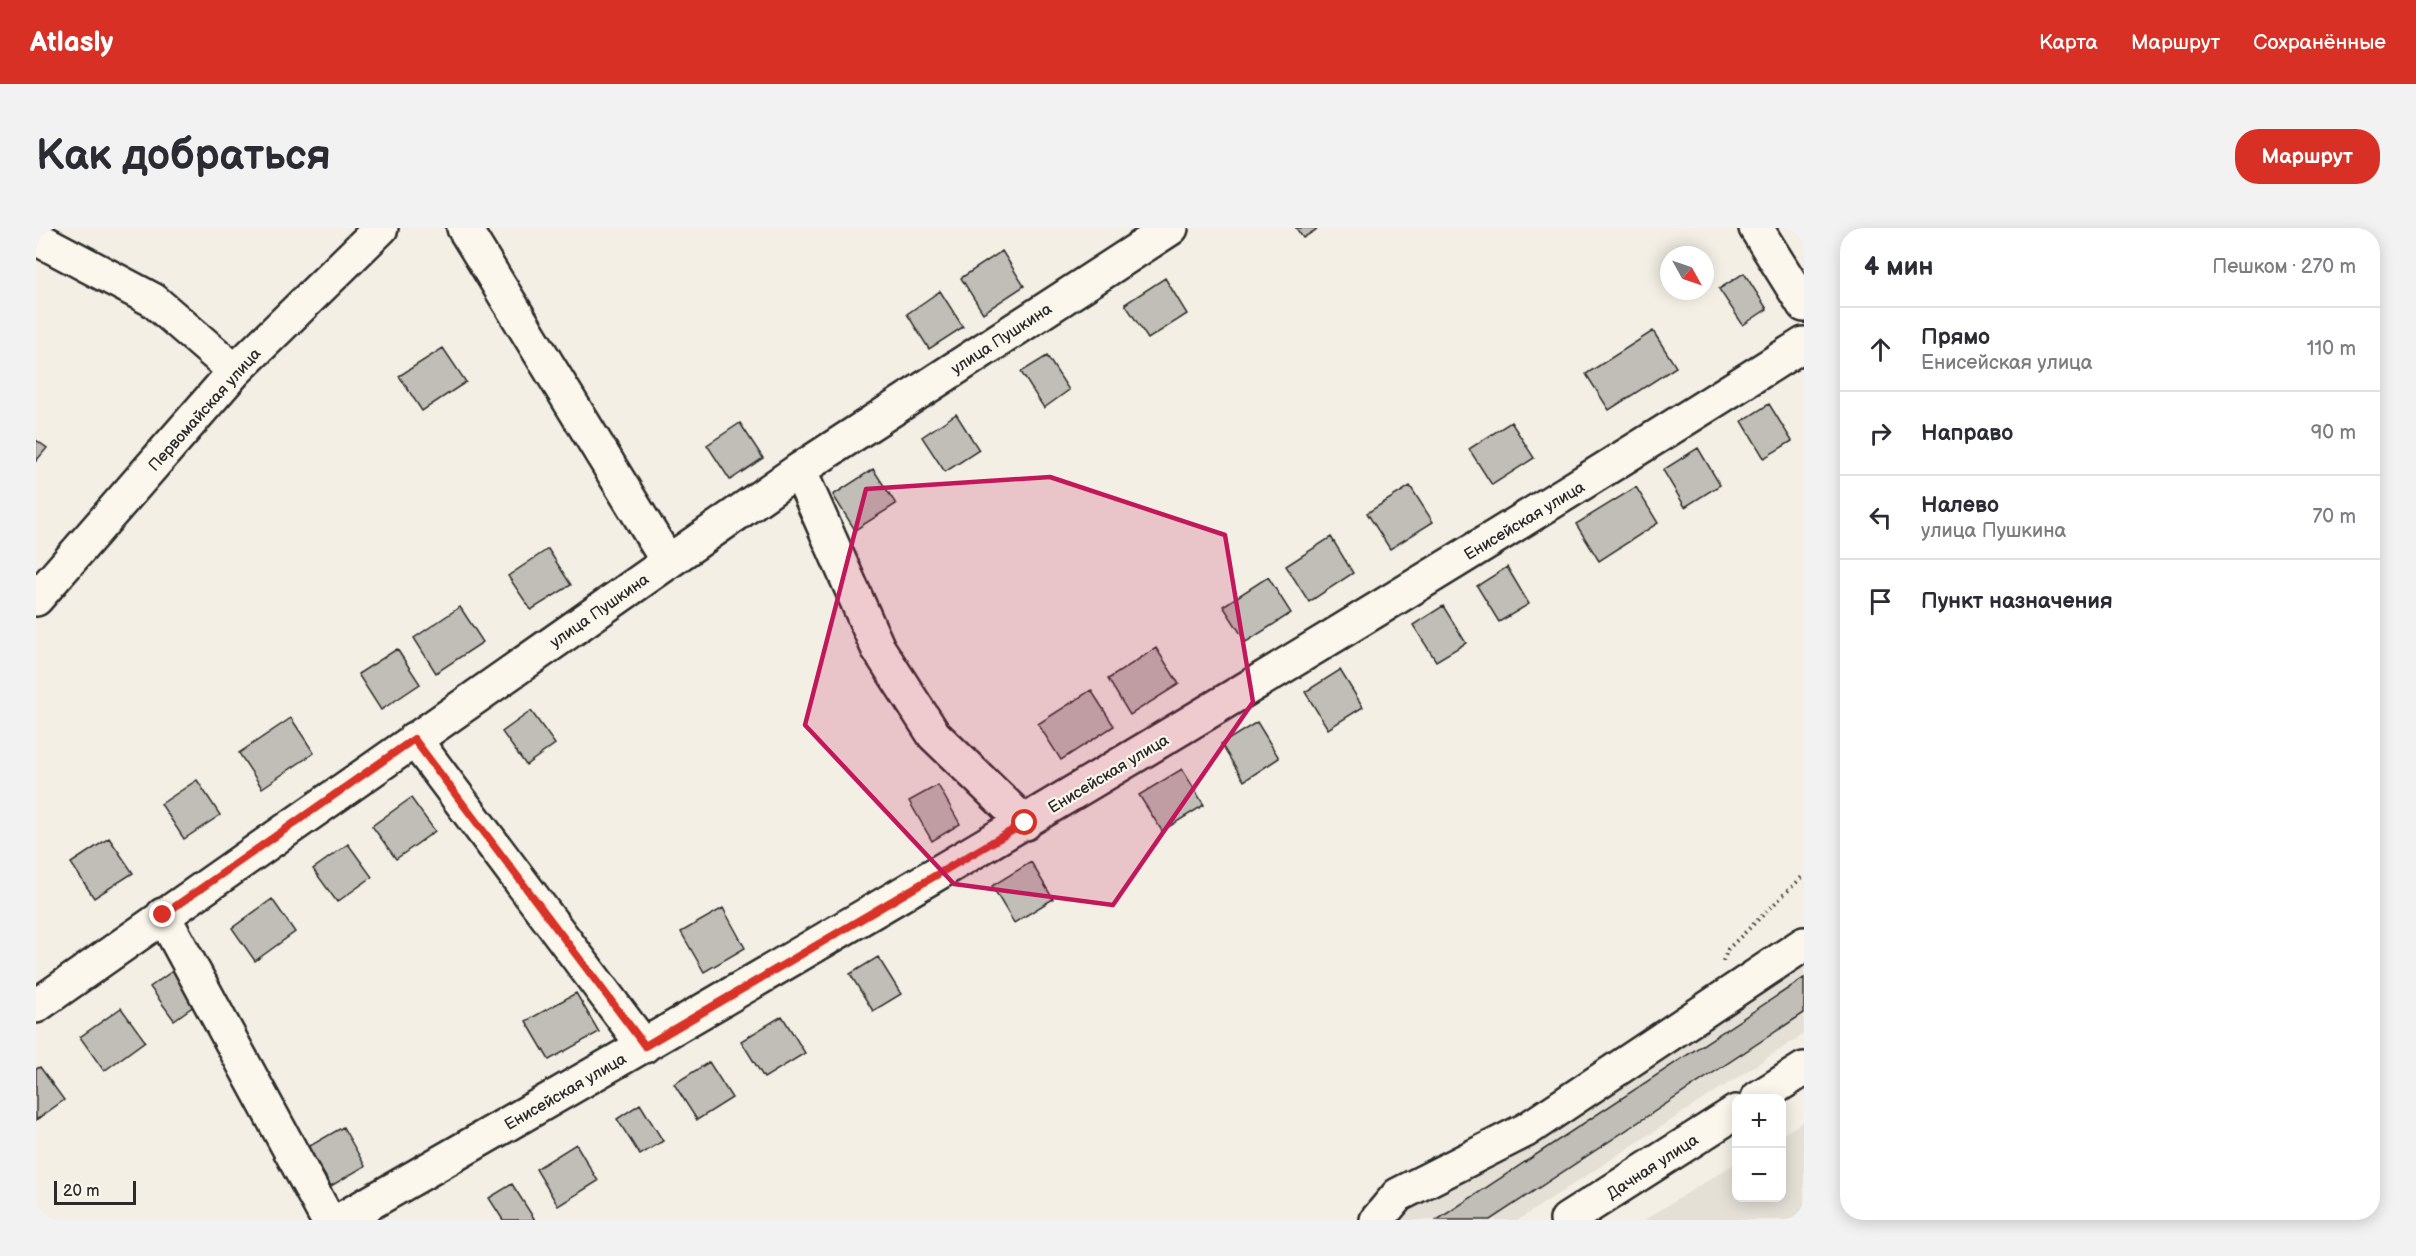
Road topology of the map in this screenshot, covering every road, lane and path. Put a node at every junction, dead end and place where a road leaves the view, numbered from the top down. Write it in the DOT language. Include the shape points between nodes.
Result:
graph roads {
  1 [pos="381,228"];
  2 [pos="464,228"];
  3 [pos="1171,228"];
  4 [pos="1756,228"];
  5 [pos="36,238"];
  6 [pos="1804,304"];
  7 [pos="1804,345"];
  8 [pos="235,371"];
  9 [pos="799,470"];
  10 [pos="668,562"];
  11 [pos="36,599"];
  12 [pos="414,739"];
  13 [pos="1025,823"];
  14 [pos="1804,875"];
  15 [pos="163,915"];
  16 [pos="1804,944"];
  17 [pos="1718,971"];
  18 [pos="36,1006"];
  19 [pos="645,1046"];
  20 [pos="1804,1069"];
  21 [pos="1764,1094"];
  22 [pos="1732,1115"];
  23 [pos="328,1220"];
  24 [pos="340,1220"];
  25 [pos="1377,1220"];
  26 [pos="1567,1220"];
  1 -- 8 [label="street, Первомайская улица"];
  2 -- 10 [label="street"];
  3 -- 9 [label="street, улица Пушкина"];
  4 -- 6 [label="street"];
  5 -- 8 [label="street" via="153,300"];
  7 -- 13 [label="street, Енисейская улица"];
  8 -- 11 [label="street, Первомайская улица"];
  9 -- 10 [label="street, улица Пушкина"];
  9 -- 13 [label="street" via="884,658 934,735"];
  10 -- 12 [label="street, улица Пушкина"];
  12 -- 15 [label="street, улица Пушкина"];
  12 -- 19 [label="street"];
  13 -- 19 [label="street, Енисейская улица"];
  14 -- 17 [label="path" via="1728,950"];
  15 -- 18 [label="street, улица Пушкина"];
  15 -- 23 [label="street"];
  16 -- 25 [label="street" via="1526,1130 1398,1195"];
  19 -- 24 [label="street, Енисейская улица"];
  20 -- 21 [label="street"];
  22 -- 26 [label="street, Дачная улица"];
}
